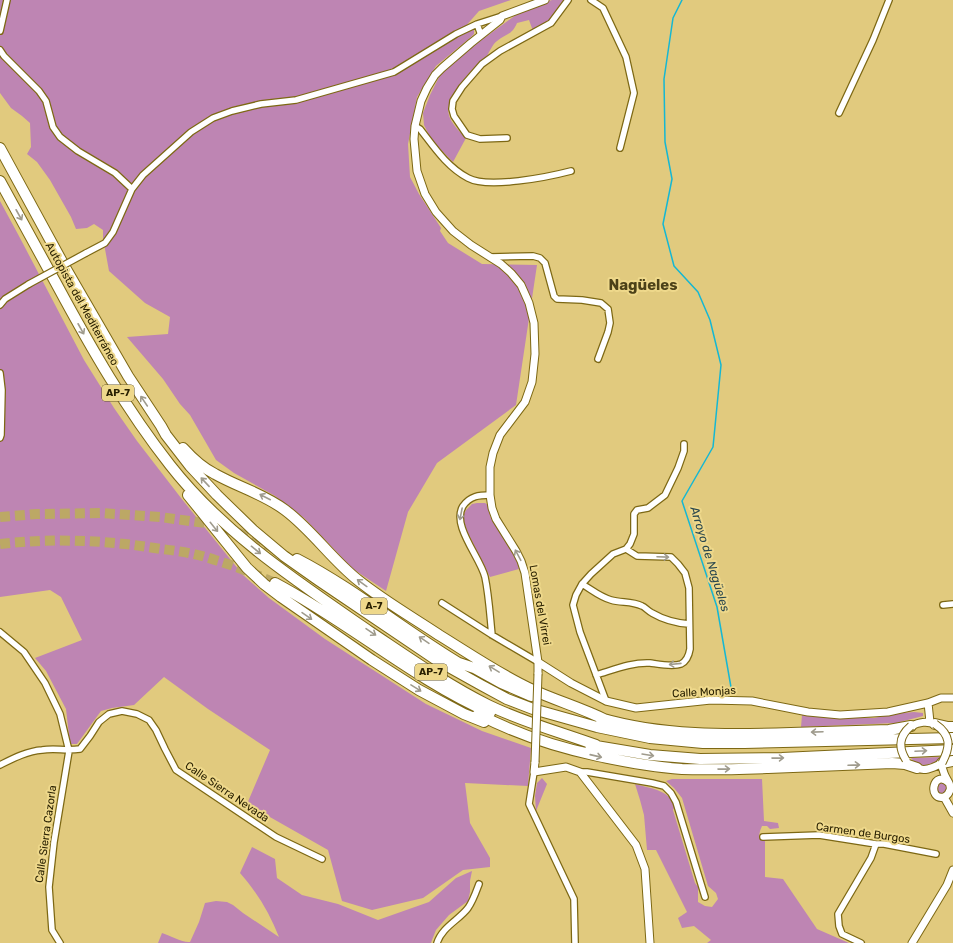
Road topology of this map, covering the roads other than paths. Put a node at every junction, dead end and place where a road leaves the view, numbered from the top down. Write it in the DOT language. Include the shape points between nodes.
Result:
graph roads {
  1 [pos="7,0"];
  2 [pos="545,0"];
  3 [pos="568,0"];
  4 [pos="591,0"];
  5 [pos="889,0"];
  6 [pos="502,16"];
  7 [pos="477,24"];
  8 [pos="0,31"];
  9 [pos="481,35"];
  10 [pos="0,50"];
  11 [pos="839,113"];
  12 [pos="415,126"];
  13 [pos="507,138"];
  14 [pos="0,148"];
  15 [pos="620,148"];
  16 [pos="571,171"];
  17 [pos="0,181"];
  18 [pos="132,189"];
  19 [pos="490,257"];
  20 [pos="0,305"];
  21 [pos="598,359"];
  22 [pos="0,373"];
  23 [pos="161,426"];
  24 [pos="0,438"];
  25 [pos="150,440"];
  26 [pos="684,444"];
  27 [pos="490,495"];
  28 [pos="626,549"];
  29 [pos="286,555"];
  30 [pos="275,583"];
  31 [pos="582,584"];
  32 [pos="442,603"];
  33 [pos="943,604"];
  34 [pos="953,604"];
  35 [pos="689,624"];
  36 [pos="0,632"];
  37 [pos="492,635"];
  38 [pos="456,662"];
  39 [pos="538,662"];
  40 [pos="596,675"];
  41 [pos="422,676"];
  42 [pos="953,698"];
  43 [pos="606,701"];
  44 [pos="928,703"];
  45 [pos="551,714"];
  46 [pos="606,720"];
  47 [pos="932,723"];
  48 [pos="911,726"];
  49 [pos="953,727"];
  50 [pos="525,736"];
  51 [pos="953,738"];
  52 [pos="596,745"];
  53 [pos="953,750"];
  54 [pos="69,751"];
  55 [pos="953,761"];
  56 [pos="942,763"];
  57 [pos="0,765"];
  58 [pos="917,768"];
  59 [pos="930,769"];
  60 [pos="534,772"];
  61 [pos="580,772"];
  62 [pos="937,781"];
  63 [pos="951,785"];
  64 [pos="944,796"];
  65 [pos="953,813"];
  66 [pos="763,837"];
  67 [pos="876,844"];
  68 [pos="936,854"];
  69 [pos="322,859"];
  70 [pos="953,870"];
  71 [pos="479,884"];
  72 [pos="705,897"];
  73 [pos="60,943"];
  74 [pos="437,943"];
  75 [pos="575,943"];
  76 [pos="650,943"];
  77 [pos="861,943"];
  78 [pos="912,943"];
  1 -- 8 [label="street"];
  2 -- 6 [label="street"];
  3 -- 13 [label="street" via="551,23 482,64 453,101 454,116 467,135 480,139"];
  4 -- 15 [label="street" via="603,8 626,58 634,93"];
  5 -- 11 [label="street"];
  6 -- 7 [label="street"];
  6 -- 9 [label="street, Lomas del Virrei"];
  7 -- 9 [label="street"];
  7 -- 18 [label="street" via="394,72 296,100 261,104 214,118 191,132 143,175"];
  9 -- 12 [label="street, Lomas del Virrei" via="435,75 421,101"];
  10 -- 18 [label="street" via="46,101 53,127 60,137 115,173"];
  12 -- 16 [label="street" via="438,154 470,179 488,183 526,180"];
  12 -- 19 [label="street, Lomas del Virrei" via="416,171 425,194 436,212 453,231"];
  23 -- 14 [label="highway, Autopista del Mediterráneo / AP-7, one-way" via="108,344"];
  17 -- 25 [label="highway, Autopista del Mediterráneo / AP-7, one-way" via="94,352"];
  18 -- 20 [label="street, bridge" via="113,232 105,243 29,284"];
  19 -- 21 [label="street" via="540,258 545,263 557,299 601,303 608,309 610,323"];
  19 -- 27 [label="street, Lomas del Virrei" via="511,273 521,285 534,323 535,354 532,382 525,402 500,435 493,453"];
  22 -- 24 [label="street"];
  29 -- 23 [label="highway, Autopista del Mediterráneo / AP-7, one-way" via="253,530 217,495 190,466"];
  46 -- 23 [label="highway, one-way" via="507,677 396,607 349,573 286,511 264,496 214,474"];
  25 -- 50 [label="highway, one-way" via="155,454 247,568 264,584 419,690 464,714 513,734"];
  25 -- 52 [label="highway, Autopista del Mediterráneo / AP-7, one-way" via="194,494 233,531 310,591 425,668 488,704"];
  26 -- 28 [label="street" via="678,468 665,495 648,508 636,510 634,534"];
  27 -- 37 [label="street, one-way" via="467,500 460,514 460,525 485,576"];
  39 -- 27 [label="street, Lomas del Virrei, one-way" via="525,573 516,551 496,518"];
  28 -- 31 [label="street" via="613,554"];
  28 -- 35 [label="street, one-way" via="637,556 670,557 678,564 685,573 689,588"];
  38 -- 29 [label="highway, A-7, one-way" via="330,578"];
  29 -- 45 [label="highway, Autopista del Mediterráneo / AP-7" via="318,580 438,661 508,699"];
  30 -- 41 [label="highway" via="306,600"];
  31 -- 35 [label="street" via="613,601 642,606 669,622"];
  31 -- 40 [label="street" via="574,605 580,632"];
  32 -- 37 [label="street"];
  33 -- 34 [label="street"];
  35 -- 40 [label="street, one-way" via="690,649 688,657 681,664 641,662"];
  36 -- 54 [label="street" via="24,652 45,683 60,714"];
  37 -- 39 [label="street"];
  38 -- 45 [label="highway, A-7"];
  38 -- 46 [label="highway" via="474,668 532,697"];
  39 -- 43 [label="street, Calle Monjas"];
  39 -- 60 [label="street, Lomas del Virrei, bridge"];
  40 -- 43 [label="street"];
  41 -- 50 [label="highway" via="433,688 465,707"];
  41 -- 52 [label="highway" via="461,699 511,722 570,743"];
  42 -- 44 [label="street, Calle Monjas" via="941,698"];
  43 -- 44 [label="street, Calle Monjas" via="636,708 711,700 752,701 808,712 840,715 888,712"];
  44 -- 47 [label="street"];
  45 -- 51 [label="highway" via="597,728 703,744"];
  48 -- 46 [label="highway, one-way" via="889,730 728,735 672,732"];
  47 -- 48 [label="street" via="920,722"];
  47 -- 49 [label="highway"];
  47 -- 56 [label="street, bridge" via="942,729 947,736 948,753"];
  48 -- 58 [label="street, bridge" via="903,736 901,748 902,755"];
  50 -- 58 [label="highway, one-way" via="618,760 684,769 892,763"];
  52 -- 53 [label="highway, one-way" via="650,755 700,759"];
  54 -- 57 [label="street" via="40,750 15,757"];
  54 -- 69 [label="street, Calle Sierra Nevada" via="80,749 99,722 109,714 122,711 137,714 149,720 156,730 176,770 276,837"];
  54 -- 73 [label="street, Calle Sierra Cazorla" via="48,887 52,930"];
  55 -- 56 [label="highway"];
  56 -- 59 [label="street"];
  56 -- 63 [label="street"];
  58 -- 59 [label="street"];
  59 -- 62 [label="street"];
  60 -- 61 [label="street" via="566,767"];
  60 -- 75 [label="street" via="529,804 574,899"];
  61 -- 72 [label="street" via="652,783 664,786 671,793"];
  61 -- 76 [label="street" via="636,845 645,869"];
  62 -- 63 [label="street" via="943,780"];
  62 -- 64 [label="street" via="934,784 934,792 940,797"];
  63 -- 64 [label="street" via="950,791"];
  64 -- 65 [label="street"];
  66 -- 67 [label="street, Carmen de Burgos" via="819,835"];
  67 -- 68 [label="street, Carmen de Burgos"];
  67 -- 77 [label="street" via="871,858 838,914 842,934"];
  70 -- 78 [label="street"];
  71 -- 74 [label="street" via="468,908 443,932"];
}
